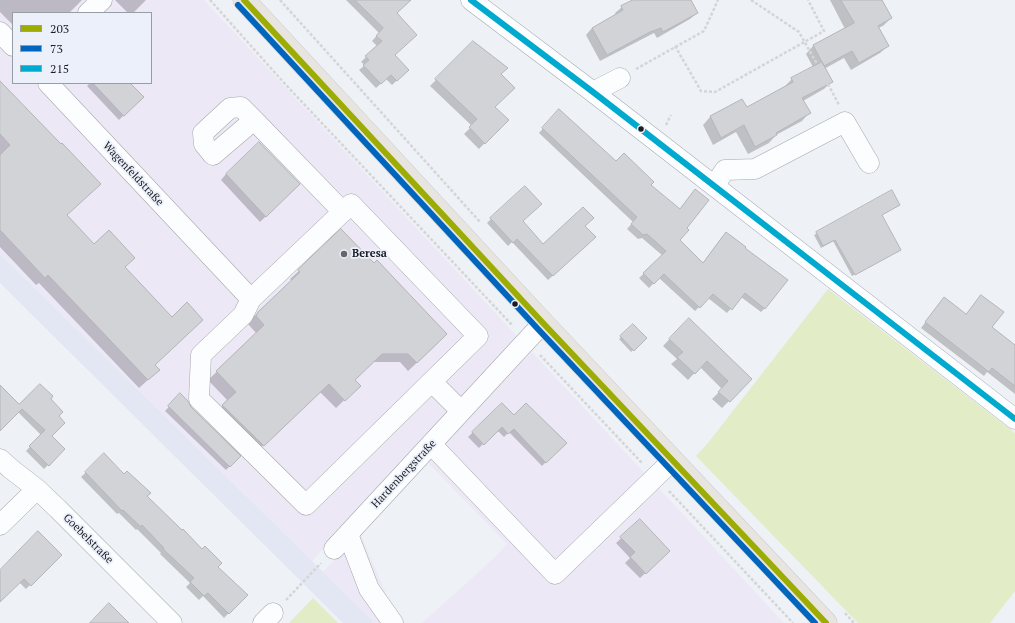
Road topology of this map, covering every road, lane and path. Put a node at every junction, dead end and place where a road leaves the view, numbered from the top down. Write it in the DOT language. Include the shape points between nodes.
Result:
graph roads {
  1 [pos="102,0"];
  2 [pos="210,0"];
  3 [pos="244,0"];
  4 [pos="280,0"];
  5 [pos="471,0"];
  6 [pos="718,0"];
  7 [pos="751,0"];
  8 [pos="808,0"];
  9 [pos="89,12"];
  10 [pos="0,32"];
  11 [pos="805,42"];
  12 [pos="12,45"];
  13 [pos="675,46"];
  14 [pos="817,64"];
  15 [pos="620,78"];
  16 [pos="49,84"];
  17 [pos="593,92"];
  18 [pos="254,120"];
  19 [pos="869,163"];
  20 [pos="714,186"];
  21 [pos="343,212"];
  22 [pos="483,225"];
  23 [pos="251,299"];
  24 [pos="543,323"];
  25 [pos="527,341"];
  26 [pos="432,382"];
  27 [pos="462,411"];
  28 [pos="1015,419"];
  29 [pos="432,444"];
  30 [pos="0,459"];
  31 [pos="673,460"];
  32 [pos="655,477"];
  33 [pos="37,489"];
  34 [pos="0,525"];
  35 [pos="348,534"];
  36 [pos="334,549"];
  37 [pos="833,616"];
  38 [pos="268,618"];
  39 [pos="172,623"];
  40 [pos="393,623"];
  41 [pos="793,623"];
  42 [pos="854,623"];
  1 -- 9 [label="street"];
  2 -- 25 [label="path"];
  3 -- 24 [label="main road"];
  4 -- 22 [label="path"];
  5 -- 17 [label="street"];
  6 -- 13 [label="path" via="704,31"];
  7 -- 11 [label="path" via="799,32"];
  8 -- 11 [label="path" via="824,31"];
  10 -- 12 [label="street"];
  11 -- 13 [label="path" via="715,92 700,90"];
  11 -- 14 [label="path"];
  13 -- 15 [label="path"];
  15 -- 17 [label="street"];
  16 -- 23 [label="street, Wagenfeldstraße"];
  17 -- 20 [label="street"];
  18 -- 21 [label="street"];
  19 -- 20 [label="street" via="845,122 755,169 725,170"];
  20 -- 28 [label="street"];
  21 -- 23 [label="street"];
  21 -- 26 [label="street" via="351,204 478,336"];
  23 -- 26 [label="street" via="243,315 201,355 199,399 306,505"];
  24 -- 25 [label="street, Hardenbergstraße"];
  24 -- 31 [label="main road"];
  25 -- 27 [label="street, Hardenbergstraße"];
  25 -- 32 [label="path"];
  26 -- 27 [label="street"];
  27 -- 29 [label="street, Hardenbergstraße"];
  29 -- 32 [label="street" via="555,574"];
  29 -- 35 [label="street, Hardenbergstraße"];
  30 -- 33 [label="street, Goebelstraße"];
  31 -- 32 [label="street"];
  31 -- 37 [label="main road"];
  32 -- 41 [label="path"];
  33 -- 34 [label="street"];
  33 -- 39 [label="street, Goebelstraße"];
  35 -- 36 [label="street, Hardenbergstraße"];
  35 -- 40 [label="street" via="369,589"];
  36 -- 38 [label="path"];
  37 -- 42 [label="path"];
}
